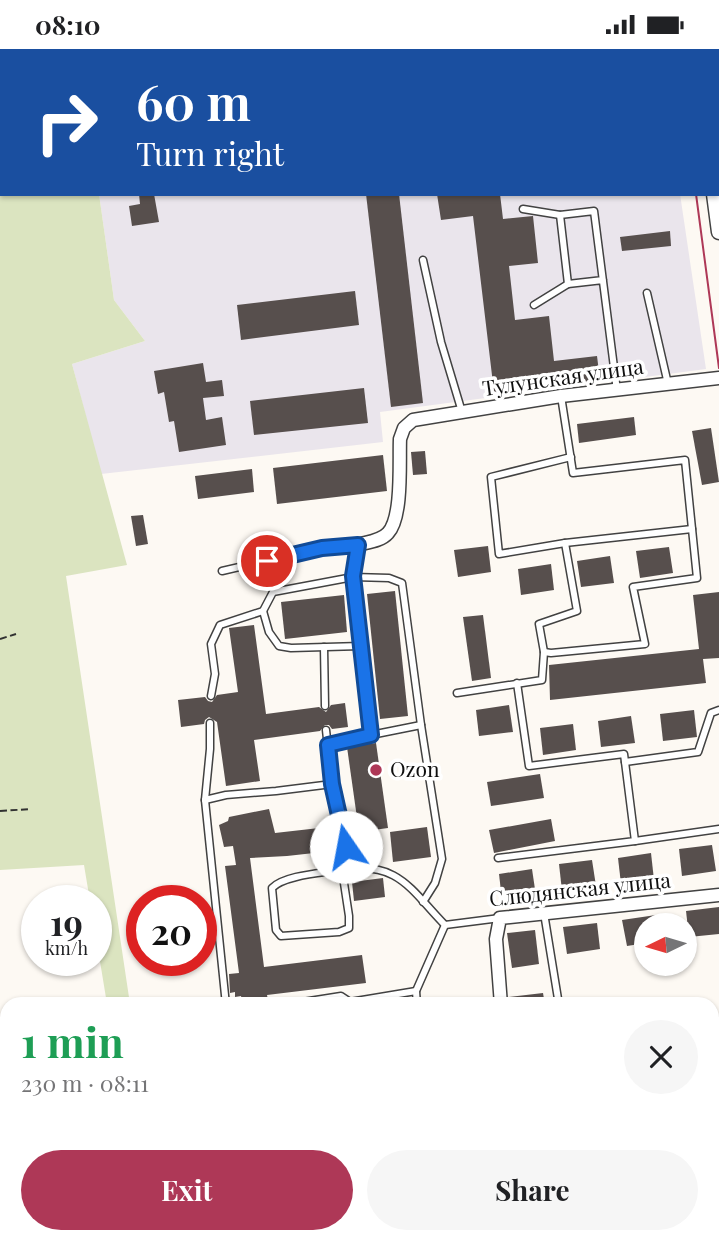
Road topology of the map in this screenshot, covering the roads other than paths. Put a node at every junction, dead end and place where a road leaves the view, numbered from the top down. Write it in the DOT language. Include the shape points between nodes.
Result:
graph roads {
  1 [pos="714,196"];
  2 [pos="523,209"];
  3 [pos="561,215"];
  4 [pos="719,232"];
  5 [pos="423,260"];
  6 [pos="603,280"];
  7 [pos="568,285"];
  8 [pos="647,293"];
  9 [pos="534,305"];
  10 [pos="719,378"];
  11 [pos="668,384"];
  12 [pos="617,390"];
  13 [pos="561,396"];
  14 [pos="462,412"];
  15 [pos="571,457"];
  16 [pos="692,529"];
  17 [pos="565,543"];
  18 [pos="358,545"];
  19 [pos="222,571"];
  20 [pos="353,576"];
  21 [pos="263,611"];
  22 [pos="361,646"];
  23 [pos="324,647"];
  24 [pos="544,652"];
  25 [pos="517,683"];
  26 [pos="457,692"];
  27 [pos="211,696"];
  28 [pos="325,706"];
  29 [pos="719,710"];
  30 [pos="211,723"];
  31 [pos="421,725"];
  32 [pos="326,730"];
  33 [pos="371,735"];
  34 [pos="328,745"];
  35 [pos="625,762"];
  36 [pos="332,784"];
  37 [pos="205,800"];
  38 [pos="719,829"];
  39 [pos="635,841"];
  40 [pos="498,858"];
  41 [pos="350,869"];
  42 [pos="342,870"];
  43 [pos="719,895"];
  44 [pos="423,902"];
  45 [pos="544,912"];
  46 [pos="500,918"];
  47 [pos="444,925"];
  48 [pos="416,991"];
  49 [pos="225,997"];
  50 [pos="383,997"];
  51 [pos="417,997"];
  52 [pos="500,997"];
  53 [pos="558,997"];
  1 -- 4 [label="street"];
  2 -- 3 [label="lane"];
  3 -- 6 [label="lane" via="594,211"];
  3 -- 7 [label="lane"];
  5 -- 14 [label="lane"];
  6 -- 7 [label="lane"];
  6 -- 12 [label="lane"];
  7 -- 9 [label="lane"];
  8 -- 11 [label="lane"];
  10 -- 11 [label="street, Тулунская улица"];
  11 -- 12 [label="street, Тулунская улица"];
  12 -- 13 [label="street, Тулунская улица"];
  13 -- 14 [label="street, Тулунская улица"];
  13 -- 15 [label="lane"];
  14 -- 18 [label="street, Тулунская улица" via="413,420 404,428 396,519 379,540"];
  15 -- 16 [label="lane" via="573,473 685,460"];
  15 -- 17 [label="lane" via="491,477 499,554"];
  16 -- 17 [label="lane"];
  16 -- 24 [label="lane" via="698,578 633,587 645,644"];
  17 -- 24 [label="lane" via="577,611 539,624"];
  18 -- 19 [label="lane" via="322,548"];
  18 -- 20 [label="lane"];
  20 -- 21 [label="lane" via="273,592"];
  20 -- 22 [label="lane"];
  20 -- 31 [label="lane" via="402,583"];
  21 -- 23 [label="lane" via="279,646"];
  21 -- 27 [label="lane" via="220,625 211,644 215,674"];
  22 -- 23 [label="lane"];
  22 -- 33 [label="lane"];
  23 -- 28 [label="lane"];
  24 -- 25 [label="lane" via="541,680"];
  25 -- 26 [label="lane"];
  25 -- 35 [label="lane" via="529,766 624,754"];
  29 -- 35 [label="lane" via="711,713 698,752"];
  30 -- 37 [label="lane"];
  31 -- 33 [label="lane"];
  31 -- 44 [label="lane" via="442,859"];
  32 -- 34 [label="lane"];
  33 -- 34 [label="lane"];
  34 -- 36 [label="lane"];
  35 -- 39 [label="lane"];
  36 -- 37 [label="lane"];
  36 -- 41 [label="lane"];
  37 -- 49 [label="lane"];
  38 -- 39 [label="lane"];
  39 -- 40 [label="lane"];
  41 -- 42 [label="lane"];
  41 -- 44 [label="lane" via="378,869 401,878"];
  42 -- 42 [label="lane" via="277,883 272,888 275,930 282,936 349,928"];
  43 -- 45 [label="street, Слюдянская улица"];
  44 -- 47 [label="lane"];
  45 -- 46 [label="street, Слюдянская улица"];
  45 -- 53 [label="lane"];
  46 -- 47 [label="lane, Слюдянская улица"];
  46 -- 52 [label="street" via="496,939"];
  47 -- 48 [label="lane"];
  48 -- 50 [label="lane"];
  48 -- 51 [label="lane"];
}
